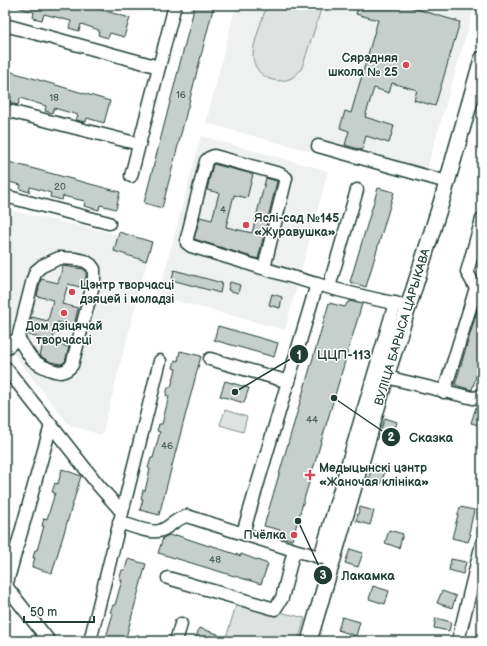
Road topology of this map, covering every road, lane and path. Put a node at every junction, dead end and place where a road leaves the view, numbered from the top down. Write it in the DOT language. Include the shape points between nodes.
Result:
graph roads {
  1 [pos="175,5"];
  2 [pos="5,25"];
  3 [pos="482,58"];
  4 [pos="159,66"];
  5 [pos="5,110"];
  6 [pos="139,144"];
  7 [pos="318,146"];
  8 [pos="131,176"];
  9 [pos="446,182"];
  10 [pos="357,190"];
  11 [pos="5,196"];
  12 [pos="482,219"];
  13 [pos="110,223"];
  14 [pos="264,268"];
  15 [pos="317,284"];
  16 [pos="329,288"];
  17 [pos="402,304"];
  18 [pos="18,338"];
  19 [pos="5,348"];
  20 [pos="210,359"];
  21 [pos="160,361"];
  22 [pos="5,367"];
  23 [pos="386,377"];
  24 [pos="289,382"];
  25 [pos="444,392"];
  26 [pos="482,396"];
  27 [pos="51,425"];
  28 [pos="120,517"];
  29 [pos="243,534"];
  30 [pos="482,543"];
  31 [pos="294,550"];
  32 [pos="326,558"];
  33 [pos="168,578"];
  34 [pos="5,586"];
  35 [pos="181,624"];
  36 [pos="49,641"];
  37 [pos="90,641"];
  38 [pos="176,641"];
  39 [pos="309,641"];
  40 [pos="458,641"];
  1 -- 4 [label="street"];
  2 -- 4 [label="street"];
  3 -- 9 [label="main road, ВУЛІЦА БАРЫСА ЦАРЫКАВА"];
  4 -- 6 [label="street"];
  5 -- 6 [label="street"];
  6 -- 8 [label="street"];
  7 -- 9 [label="street"];
  9 -- 17 [label="main road, ВУЛІЦА БАРЫСА ЦАРЫКАВА"];
  10 -- 16 [label="street"];
  11 -- 13 [label="street"];
  12 -- 25 [label="street" via="467,272 476,288"];
  14 -- 14 [label="street" via="286,178 280,174 214,156 209,158 206,161 187,243"];
  14 -- 15 [label="street"];
  15 -- 16 [label="street"];
  15 -- 24 [label="street"];
  16 -- 17 [label="street"];
  17 -- 23 [label="main road, ВУЛІЦА БАРЫСА ЦАРЫКАВА"];
  17 -- 32 [label="street"];
  18 -- 18 [label="street" via="36,271 59,258 76,259 91,265 94,269 94,281 72,365 63,372 36,362"];
  18 -- 19 [label="street"];
  20 -- 24 [label="street"];
  21 -- 28 [label="street"];
  22 -- 27 [label="street"];
  23 -- 25 [label="street"];
  23 -- 32 [label="main road, ВУЛІЦА БАРЫСА ЦАРЫКАВА"];
  24 -- 29 [label="street"];
  25 -- 26 [label="street" via="473,398"];
  27 -- 28 [label="street"];
  27 -- 34 [label="street"];
  28 -- 29 [label="street" via="153,531 160,531 181,517 187,516"];
  28 -- 37 [label="street"];
  29 -- 31 [label="street"];
  30 -- 40 [label="street"];
  31 -- 32 [label="street"];
  31 -- 33 [label="street" via="282,598 275,609"];
  32 -- 39 [label="main road, ВУЛІЦА БАРЫСА ЦАРЫКАВА"];
  34 -- 36 [label="street"];
  35 -- 38 [label="street"];
}
